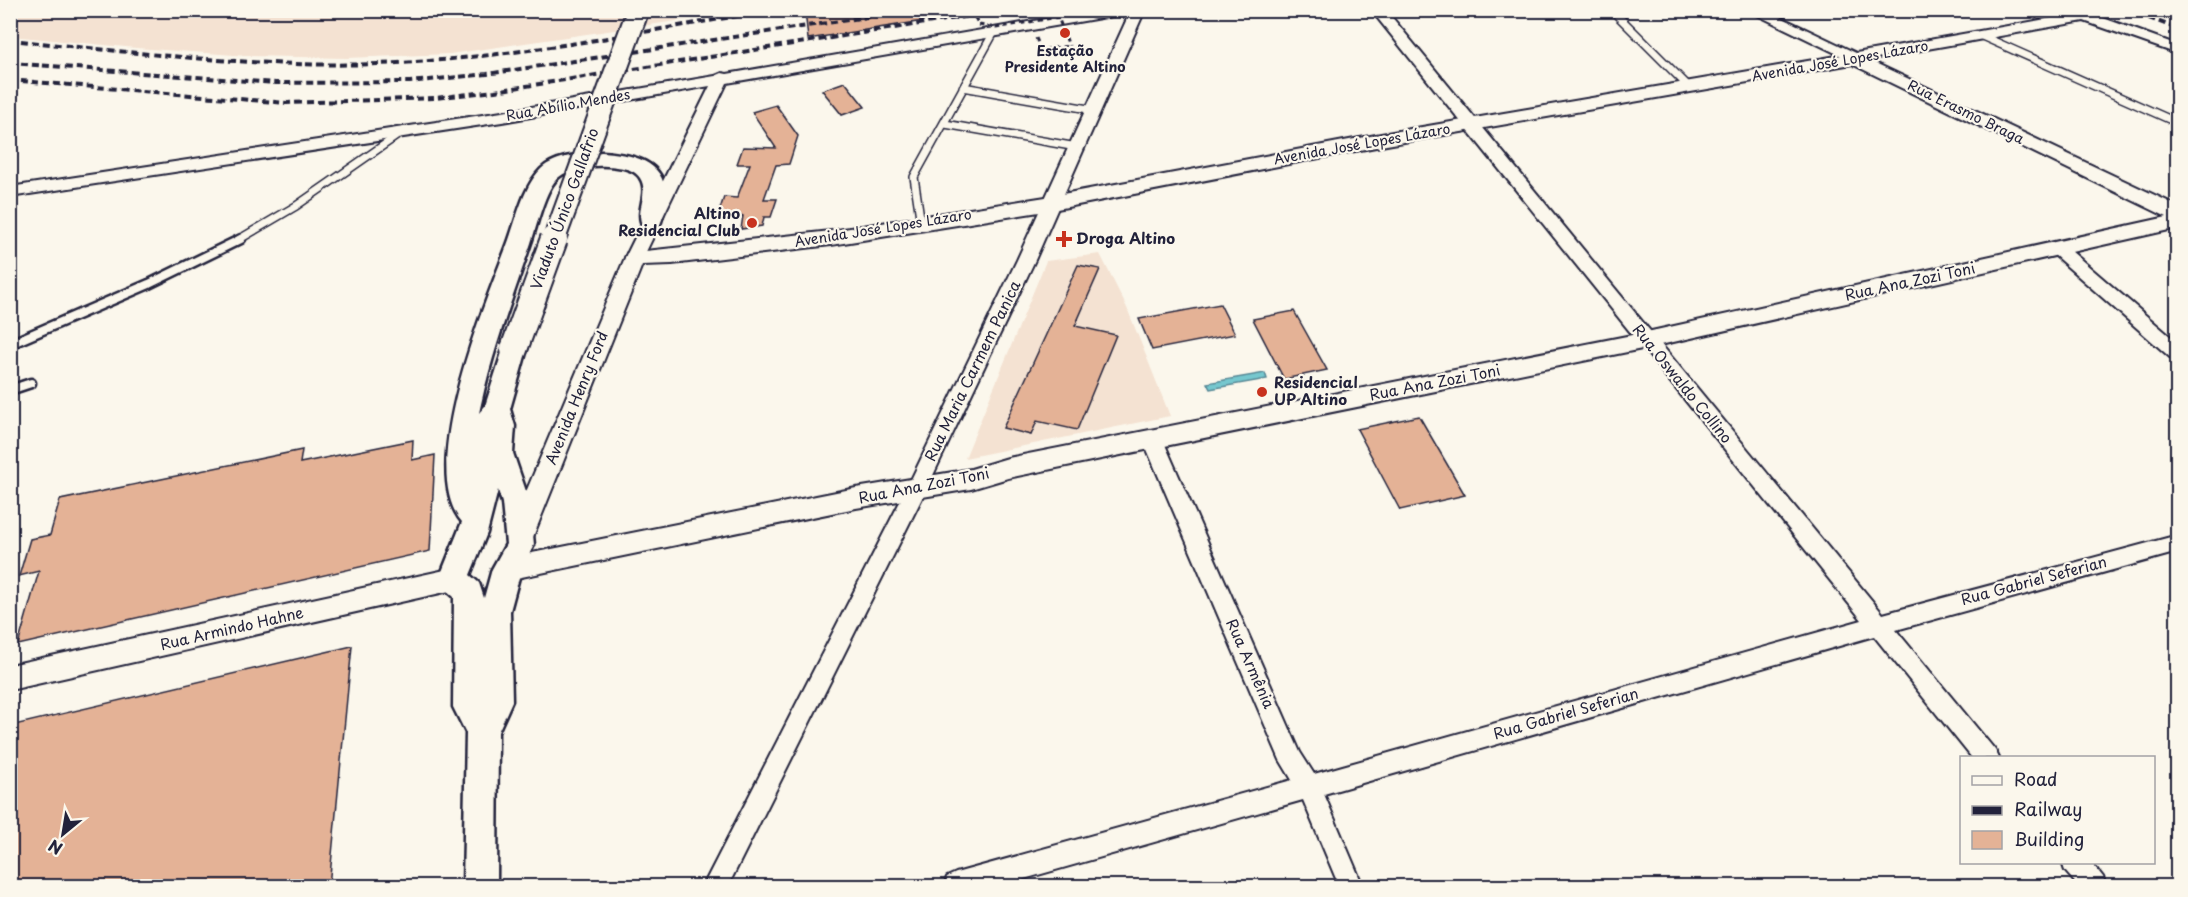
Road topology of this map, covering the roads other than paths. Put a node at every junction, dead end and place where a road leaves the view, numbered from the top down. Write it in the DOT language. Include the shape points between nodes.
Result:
graph roads {
  1 [pos="638,10"];
  2 [pos="1124,10"];
  3 [pos="1138,10"];
  4 [pos="1378,10"];
  5 [pos="1612,10"];
  6 [pos="1754,10"];
  7 [pos="2066,10"];
  8 [pos="2087,16"];
  9 [pos="993,34"];
  10 [pos="1982,36"];
  11 [pos="2178,50"];
  12 [pos="1854,58"];
  13 [pos="722,77"];
  14 [pos="963,87"];
  15 [pos="1689,87"];
  16 [pos="1094,110"];
  17 [pos="2178,123"];
  18 [pos="945,124"];
  19 [pos="1470,125"];
  20 [pos="401,133"];
  21 [pos="1077,147"];
  22 [pos="10,192"];
  23 [pos="1052,203"];
  24 [pos="2178,214"];
  25 [pos="651,221"];
  26 [pos="2178,221"];
  27 [pos="921,224"];
  28 [pos="2058,249"];
  29 [pos="634,258"];
  30 [pos="1647,340"];
  31 [pos="10,344"];
  32 [pos="2178,354"];
  33 [pos="31,383"];
  34 [pos="10,390"];
  35 [pos="497,409"];
  36 [pos="1153,440"];
  37 [pos="916,488"];
  38 [pos="474,526"];
  39 [pos="2178,543"];
  40 [pos="516,550"];
  41 [pos="454,579"];
  42 [pos="1876,624"];
  43 [pos="10,678"];
  44 [pos="482,732"];
  45 [pos="1985,756"];
  46 [pos="1310,788"];
  47 [pos="2076,864"];
  48 [pos="480,886"];
  49 [pos="715,886"];
  50 [pos="956,886"];
  51 [pos="1351,886"];
  52 [pos="2094,886"];
  1 -- 35 [label="main road, Viaduto Único Gallafrio, bridge" via="513,349"];
  2 -- 9 [label="street, Rua Abílio Mendes"];
  3 -- 16 [label="street, Rua Maria Carmem Panica"];
  4 -- 19 [label="street, Rua Oswaldo Collino"];
  5 -- 15 [label="lane"];
  6 -- 12 [label="street, Rua Erasmo Braga"];
  7 -- 8 [label="street"];
  8 -- 10 [label="street, Avenida José Lopes Lázaro"];
  8 -- 11 [label="street"];
  9 -- 13 [label="street, Rua Abílio Mendes"];
  9 -- 14 [label="lane"];
  10 -- 12 [label="street, Avenida José Lopes Lázaro"];
  10 -- 17 [label="lane"];
  12 -- 15 [label="street, Avenida José Lopes Lázaro"];
  12 -- 24 [label="street, Rua Erasmo Braga"];
  13 -- 20 [label="street, Rua Abílio Mendes"];
  13 -- 25 [label="street, Avenida Henry Ford"];
  14 -- 16 [label="lane"];
  14 -- 18 [label="lane"];
  15 -- 19 [label="street, Avenida José Lopes Lázaro"];
  16 -- 21 [label="street, Rua Maria Carmem Panica"];
  18 -- 21 [label="lane"];
  18 -- 27 [label="lane" via="914,177"];
  19 -- 23 [label="street, Avenida José Lopes Lázaro"];
  19 -- 30 [label="street, Rua Oswaldo Collino"];
  20 -- 22 [label="street, Rua Abílio Mendes"];
  20 -- 31 [label="lane" via="231,244"];
  21 -- 23 [label="street, Rua Maria Carmem Panica"];
  23 -- 27 [label="street, Avenida José Lopes Lázaro"];
  23 -- 37 [label="street, Rua Maria Carmem Panica"];
  25 -- 29 [label="street, Avenida Henry Ford"];
  25 -- 38 [label="main road" via="652,177 634,162 590,160 563,165 549,173 485,335 470,390 462,434 460,479 463,503"];
  26 -- 28 [label="street, Rua Ana Zozi Toni"];
  27 -- 29 [label="street, Avenida José Lopes Lázaro" via="672,257"];
  28 -- 30 [label="street, Rua Ana Zozi Toni"];
  28 -- 32 [label="street"];
  29 -- 40 [label="street, Avenida Henry Ford"];
  30 -- 36 [label="street, Rua Ana Zozi Toni"];
  30 -- 42 [label="street, Rua Oswaldo Collino"];
  33 -- 34 [label="lane"];
  35 -- 38 [label="main road, Viaduto Único Gallafrio" via="485,425 485,486"];
  35 -- 40 [label="main road, Viaduto Único Gallafrio" via="502,426 499,453 516,503"];
  36 -- 37 [label="street, Rua Ana Zozi Toni"];
  36 -- 46 [label="street, Rua Armênia" via="1292,760"];
  37 -- 40 [label="street, Rua Ana Zozi Toni" via="549,560"];
  37 -- 49 [label="street, Rua Maria Carmem Panica"];
  38 -- 40 [label="main road" via="489,566"];
  38 -- 41 [label="main road, Viaduto Único Gallafrio"];
  39 -- 42 [label="street, Rua Gabriel Seferian"];
  40 -- 44 [label="main road, Avenida Henry Ford" via="495,611 496,701"];
  41 -- 43 [label="street, Rua Armindo Hahne"];
  41 -- 44 [label="main road, Avenida Henry Ford" via="469,592 469,707"];
  42 -- 45 [label="street, Rua Oswaldo Collino"];
  42 -- 46 [label="street, Rua Gabriel Seferian"];
  44 -- 48 [label="main road, Avenida Henry Ford"];
  46 -- 50 [label="street, Rua Gabriel Seferian"];
  46 -- 51 [label="street, Rua Armênia"];
  47 -- 52 [label="street"];
}
